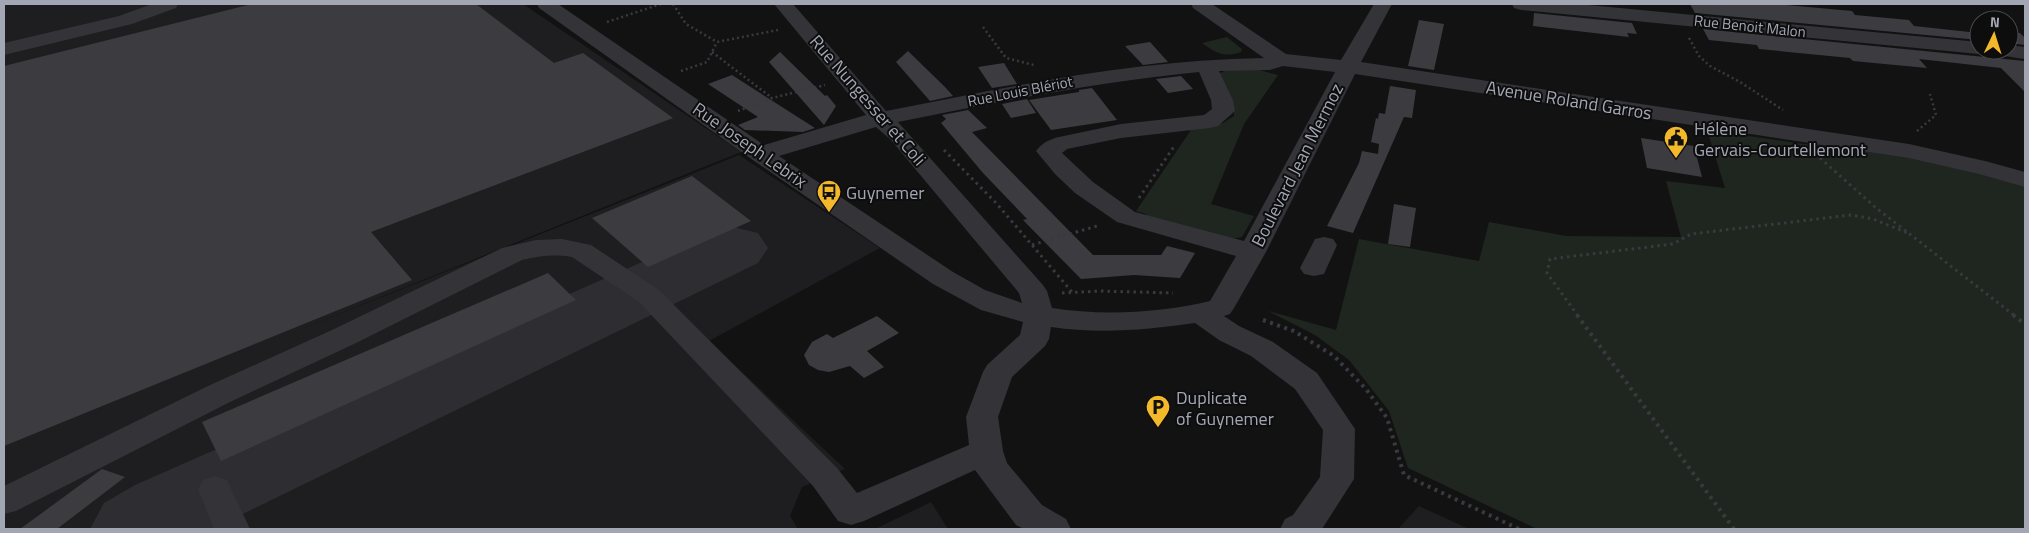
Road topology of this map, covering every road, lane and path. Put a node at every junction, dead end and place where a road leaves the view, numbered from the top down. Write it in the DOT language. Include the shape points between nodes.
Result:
graph roads {
  1 [pos="158,4"];
  2 [pos="169,4"];
  3 [pos="546,4"];
  4 [pos="661,4"];
  5 [pos="673,4"];
  6 [pos="783,4"];
  7 [pos="1200,4"];
  8 [pos="1384,4"];
  9 [pos="1521,4"];
  10 [pos="1681,19"];
  11 [pos="983,27"];
  12 [pos="583,29"];
  13 [pos="780,30"];
  14 [pos="4,35"];
  15 [pos="717,42"];
  16 [pos="1969,47"];
  17 [pos="4,49"];
  18 [pos="712,52"];
  19 [pos="1281,60"];
  20 [pos="1034,65"];
  21 [pos="1206,65"];
  22 [pos="1348,67"];
  23 [pos="657,80"];
  24 [pos="826,85"];
  25 [pos="1930,94"];
  26 [pos="772,98"];
  27 [pos="1652,112"];
  28 [pos="881,119"];
  29 [pos="714,120"];
  30 [pos="1189,124"];
  31 [pos="1657,136"];
  32 [pos="1814,137"];
  33 [pos="1909,151"];
  34 [pos="763,154"];
  35 [pos="2025,180"];
  36 [pos="1126,217"];
  37 [pos="1910,234"];
  38 [pos="1032,245"];
  39 [pos="1252,252"];
  40 [pos="1200,313"];
  41 [pos="1039,316"];
  42 [pos="2025,324"];
  43 [pos="986,451"];
  44 [pos="215,489"];
  45 [pos="4,501"];
  46 [pos="232,529"];
  47 [pos="1054,529"];
  48 [pos="1298,529"];
  49 [pos="1734,529"];
  1 -- 14 [label="street" via="84,16"];
  2 -- 17 [label="street" via="125,20"];
  3 -- 12 [label="street, Rue Joseph Lebrix"];
  4 -- 12 [label="path"];
  5 -- 15 [label="path" via="686,24"];
  6 -- 28 [label="street, Rue Nungesser et Coli"];
  7 -- 19 [label="street"];
  8 -- 22 [label="street, Boulevard Jean Mermoz"];
  9 -- 10 [label="street, Rue Benoit Malon"];
  10 -- 16 [label="street, Rue Benoit Malon"];
  10 -- 32 [label="path" via="1695,53 1708,67 1740,82 1786,113"];
  11 -- 20 [label="path" via="1006,58"];
  12 -- 23 [label="street, Rue Joseph Lebrix"];
  13 -- 15 [label="path"];
  15 -- 18 [label="path"];
  18 -- 23 [label="path" via="707,62"];
  18 -- 26 [label="path"];
  19 -- 21 [label="street, Rue Louis Blériot" via="1270,64"];
  19 -- 22 [label="street, Avenue Roland Garros"];
  21 -- 28 [label="street, Rue Louis Blériot" via="1085,79"];
  21 -- 30 [label="street" via="1224,111 1210,121"];
  22 -- 27 [label="street, Avenue Roland Garros"];
  22 -- 39 [label="street, Boulevard Jean Mermoz"];
  23 -- 29 [label="street, Rue Joseph Lebrix"];
  24 -- 26 [label="path"];
  25 -- 33 [label="path" via="1936,115 1910,137"];
  26 -- 29 [label="path"];
  27 -- 31 [label="street"];
  27 -- 32 [label="street, Avenue Roland Garros"];
  28 -- 34 [label="street, Rue Louis Blériot"];
  28 -- 41 [label="street, Rue Nungesser et Coli" via="1033,291"];
  29 -- 34 [label="street, Rue Joseph Lebrix"];
  30 -- 36 [label="path"];
  30 -- 36 [label="street" via="1121,131 1058,144 1048,151 1056,162 1112,210"];
  32 -- 33 [label="street, Avenue Roland Garros"];
  32 -- 37 [label="path" via="1817,147 1814,154"];
  33 -- 35 [label="street, Avenue Roland Garros"];
  34 -- 41 [label="street, Rue Joseph Lebrix" via="831,203 975,297 1004,309"];
  36 -- 38 [label="path"];
  36 -- 39 [label="street"];
  37 -- 42 [label="path"];
  37 -- 49 [label="path" via="1873,219 1851,215 1691,234 1673,244 1550,259 1547,273"];
  39 -- 40 [label="street, Boulevard Jean Mermoz" via="1220,308"];
  40 -- 41 [label="street, Rue Joseph Lebrix" via="1128,320"];
  40 -- 48 [label="street" via="1262,349 1306,381 1338,429 1337,479 1306,525"];
  41 -- 43 [label="street" via="1034,339 998,372 982,417"];
  43 -- 45 [label="street" via="851,511 825,477 649,296 581,251 562,247 536,248 512,254"];
  43 -- 47 [label="street" via="991,468 1029,516"];
  44 -- 46 [label="street"];
}
